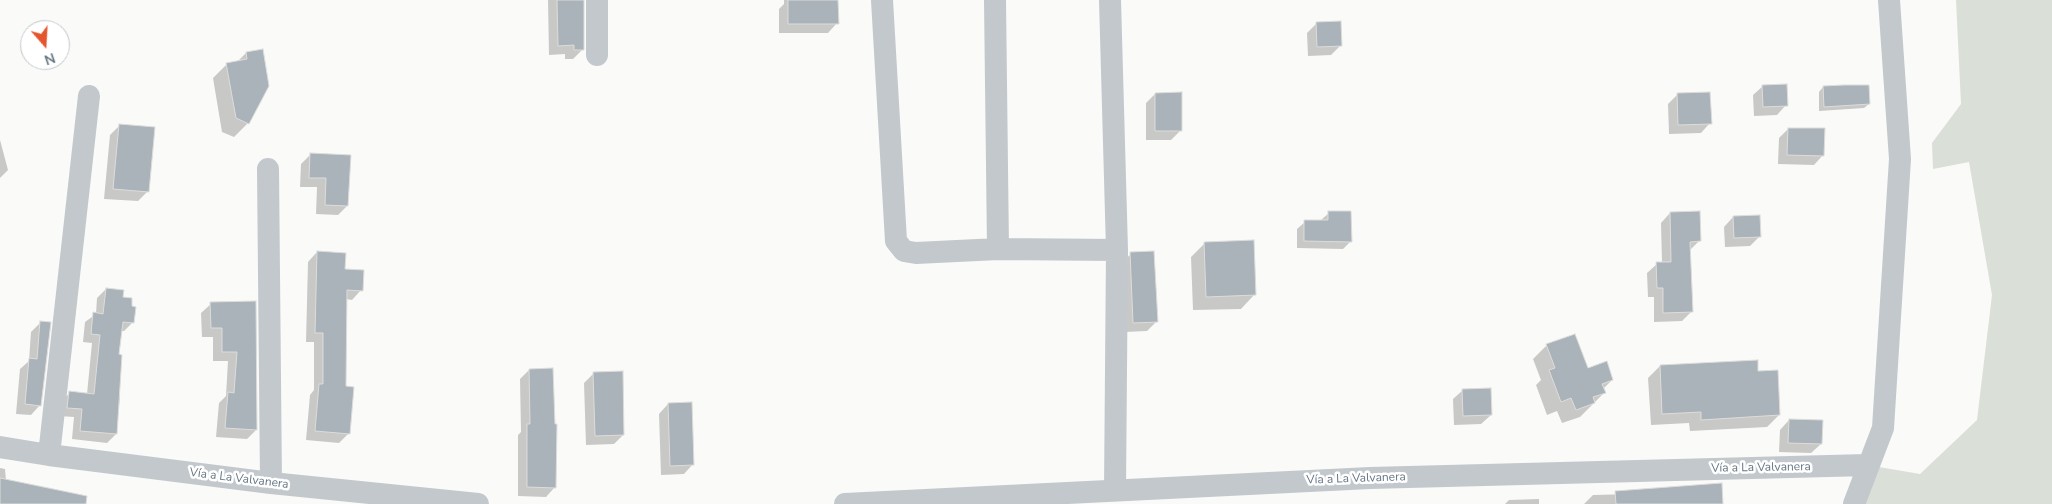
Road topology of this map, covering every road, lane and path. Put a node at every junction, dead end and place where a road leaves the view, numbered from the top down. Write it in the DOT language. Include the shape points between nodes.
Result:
graph roads {
  1 [pos="597,0"];
  2 [pos="882,0"];
  3 [pos="995,0"];
  4 [pos="1110,0"];
  5 [pos="1889,0"];
  6 [pos="597,55"];
  7 [pos="89,96"];
  8 [pos="268,169"];
  9 [pos="998,249"];
  10 [pos="1117,250"];
  11 [pos="0,447"];
  12 [pos="49,455"];
  13 [pos="1867,465"];
  14 [pos="271,483"];
  15 [pos="1115,490"];
  16 [pos="478,504"];
  17 [pos="846,504"];
  18 [pos="1854,504"];
  1 -- 6 [label="street"];
  2 -- 9 [label="street" via="896,242 904,251 916,253"];
  3 -- 9 [label="street"];
  4 -- 10 [label="street"];
  5 -- 13 [label="street" via="1900,159 1883,428"];
  7 -- 12 [label="street"];
  8 -- 14 [label="street"];
  9 -- 10 [label="street"];
  10 -- 15 [label="street"];
  11 -- 12 [label="street, Vía a La Valvanera"];
  12 -- 14 [label="street, Vía a La Valvanera"];
  13 -- 15 [label="street, Vía a La Valvanera" via="1370,478"];
  13 -- 18 [label="street"];
  14 -- 16 [label="street, Vía a La Valvanera"];
  15 -- 17 [label="street, Vía a La Valvanera"];
}
